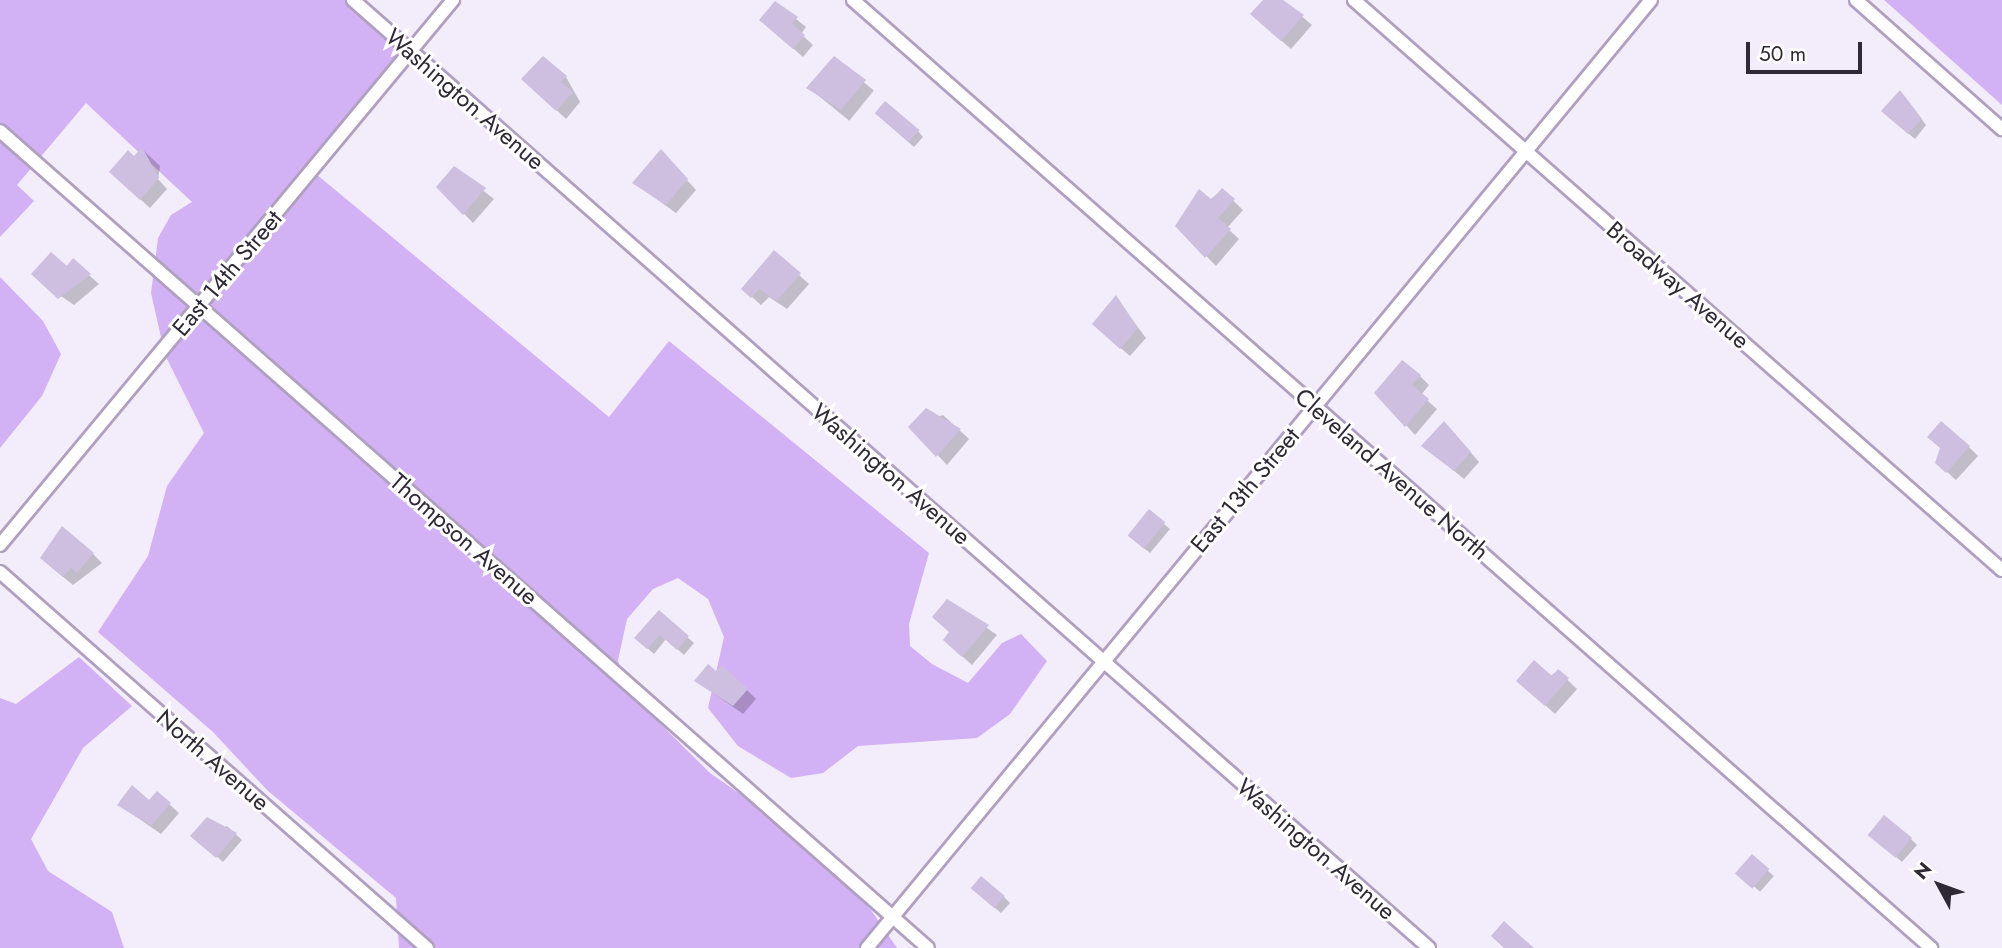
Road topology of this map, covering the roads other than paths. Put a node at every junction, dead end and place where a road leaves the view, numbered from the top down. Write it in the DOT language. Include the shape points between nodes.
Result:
graph roads {
  1 [pos="353,0"];
  2 [pos="453,0"];
  3 [pos="853,0"];
  4 [pos="1354,0"];
  5 [pos="1651,0"];
  6 [pos="1856,0"];
  7 [pos="411,51"];
  8 [pos="2002,129"];
  9 [pos="0,131"];
  10 [pos="1525,152"];
  11 [pos="199,306"];
  12 [pos="1314,406"];
  13 [pos="0,545"];
  14 [pos="2002,570"];
  15 [pos="0,572"];
  16 [pos="1103,661"];
  17 [pos="893,917"];
  18 [pos="427,948"];
  19 [pos="867,948"];
  20 [pos="928,948"];
  21 [pos="1429,948"];
  22 [pos="1931,948"];
  1 -- 7 [label="street, Washington Avenue"];
  2 -- 7 [label="street, East 14th Street"];
  3 -- 12 [label="street, Cleveland Avenue North"];
  4 -- 10 [label="street, Broadway Avenue"];
  5 -- 10 [label="street, East 13th Street"];
  6 -- 8 [label="street"];
  7 -- 11 [label="street, East 14th Street"];
  7 -- 16 [label="street, Washington Avenue"];
  9 -- 11 [label="street, Thompson Avenue"];
  10 -- 12 [label="street, East 13th Street"];
  10 -- 14 [label="street, Broadway Avenue"];
  11 -- 13 [label="street, East 14th Street"];
  11 -- 17 [label="street, Thompson Avenue"];
  12 -- 16 [label="street, East 13th Street"];
  12 -- 22 [label="street, Cleveland Avenue North"];
  15 -- 18 [label="street, North Avenue"];
  16 -- 17 [label="street, East 13th Street"];
  16 -- 21 [label="street, Washington Avenue"];
  17 -- 19 [label="street, East 13th Street"];
  17 -- 20 [label="street, Thompson Avenue"];
}
